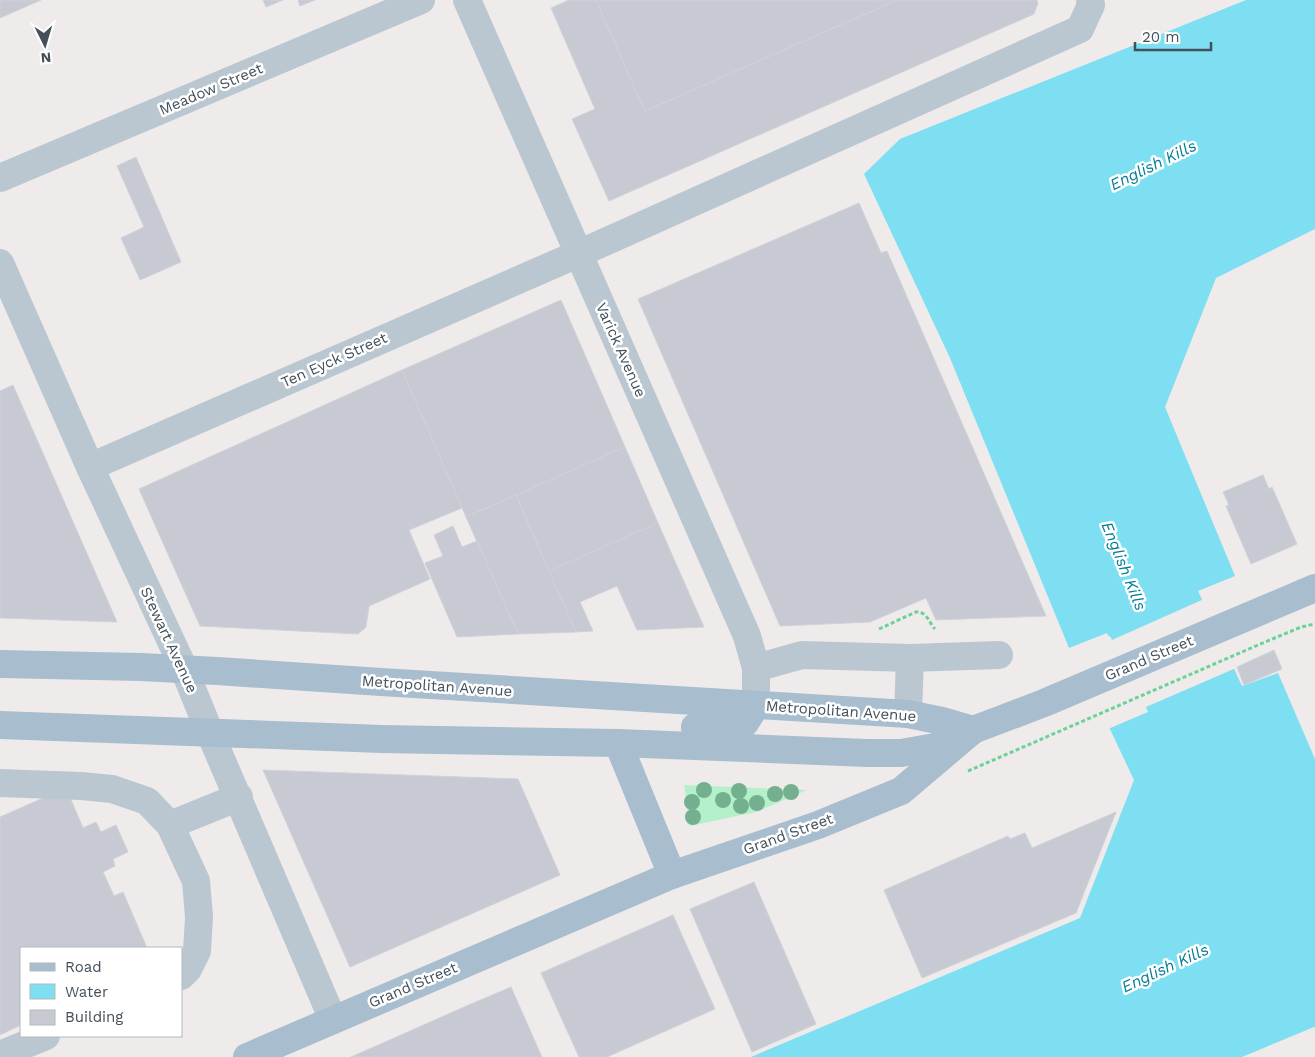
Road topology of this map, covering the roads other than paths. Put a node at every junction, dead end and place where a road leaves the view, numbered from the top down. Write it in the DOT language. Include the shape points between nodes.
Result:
graph roads {
  1 [pos="421,0"];
  2 [pos="466,0"];
  3 [pos="1090,0"];
  4 [pos="0,178"];
  5 [pos="578,254"];
  6 [pos="0,263"];
  7 [pos="90,467"];
  8 [pos="1315,588"];
  9 [pos="1315,605"];
  10 [pos="1254,614"];
  11 [pos="999,655"];
  12 [pos="910,658"];
  13 [pos="0,664"];
  14 [pos="756,668"];
  15 [pos="184,669"];
  16 [pos="756,705"];
  17 [pos="908,714"];
  18 [pos="0,725"];
  19 [pos="973,730"];
  20 [pos="210,732"];
  21 [pos="382,739"];
  22 [pos="618,743"];
  23 [pos="0,783"];
  24 [pos="239,797"];
  25 [pos="170,824"];
  26 [pos="672,875"];
  27 [pos="182,975"];
  28 [pos="333,1020"];
  29 [pos="44,1037"];
  30 [pos="0,1055"];
  31 [pos="247,1057"];
  1 -- 4 [label="street, Meadow Street"];
  2 -- 5 [label="street, Varick Avenue"];
  3 -- 5 [label="street, Ten Eyck Street" via="1091,5 1080,29"];
  5 -- 7 [label="street, Ten Eyck Street"];
  5 -- 14 [label="street, Varick Avenue" via="747,636"];
  6 -- 7 [label="street, Stewart Avenue"];
  7 -- 15 [label="street, Stewart Avenue"];
  8 -- 10 [label="main road, Grand Street"];
  9 -- 10 [label="main road"];
  10 -- 19 [label="main road, Grand Street"];
  11 -- 12 [label="street"];
  12 -- 14 [label="street" via="802,655"];
  12 -- 17 [label="street"];
  13 -- 15 [label="main road, Metropolitan Avenue"];
  14 -- 16 [label="street, Varick Avenue"];
  15 -- 16 [label="main road, Metropolitan Avenue"];
  15 -- 20 [label="street, Stewart Avenue"];
  16 -- 17 [label="main road, Metropolitan Avenue"];
  16 -- 21 [label="main road" via="745,723 731,728 548,723"];
  17 -- 19 [label="main road, Metropolitan Avenue"];
  18 -- 20 [label="main road"];
  19 -- 22 [label="main road" via="934,747 901,753"];
  19 -- 26 [label="main road, Grand Street" via="901,791 818,825"];
  20 -- 21 [label="main road"];
  20 -- 24 [label="street, Stewart Avenue"];
  21 -- 22 [label="main road"];
  22 -- 26 [label="main road"];
  23 -- 25 [label="street" via="112,789 147,801"];
  24 -- 25 [label="street"];
  24 -- 28 [label="street, Stewart Avenue"];
  25 -- 27 [label="street" via="196,881 199,917 197,951"];
  26 -- 28 [label="main road, Grand Street"];
  28 -- 31 [label="main road, Grand Street"];
  29 -- 30 [label="street"];
}
